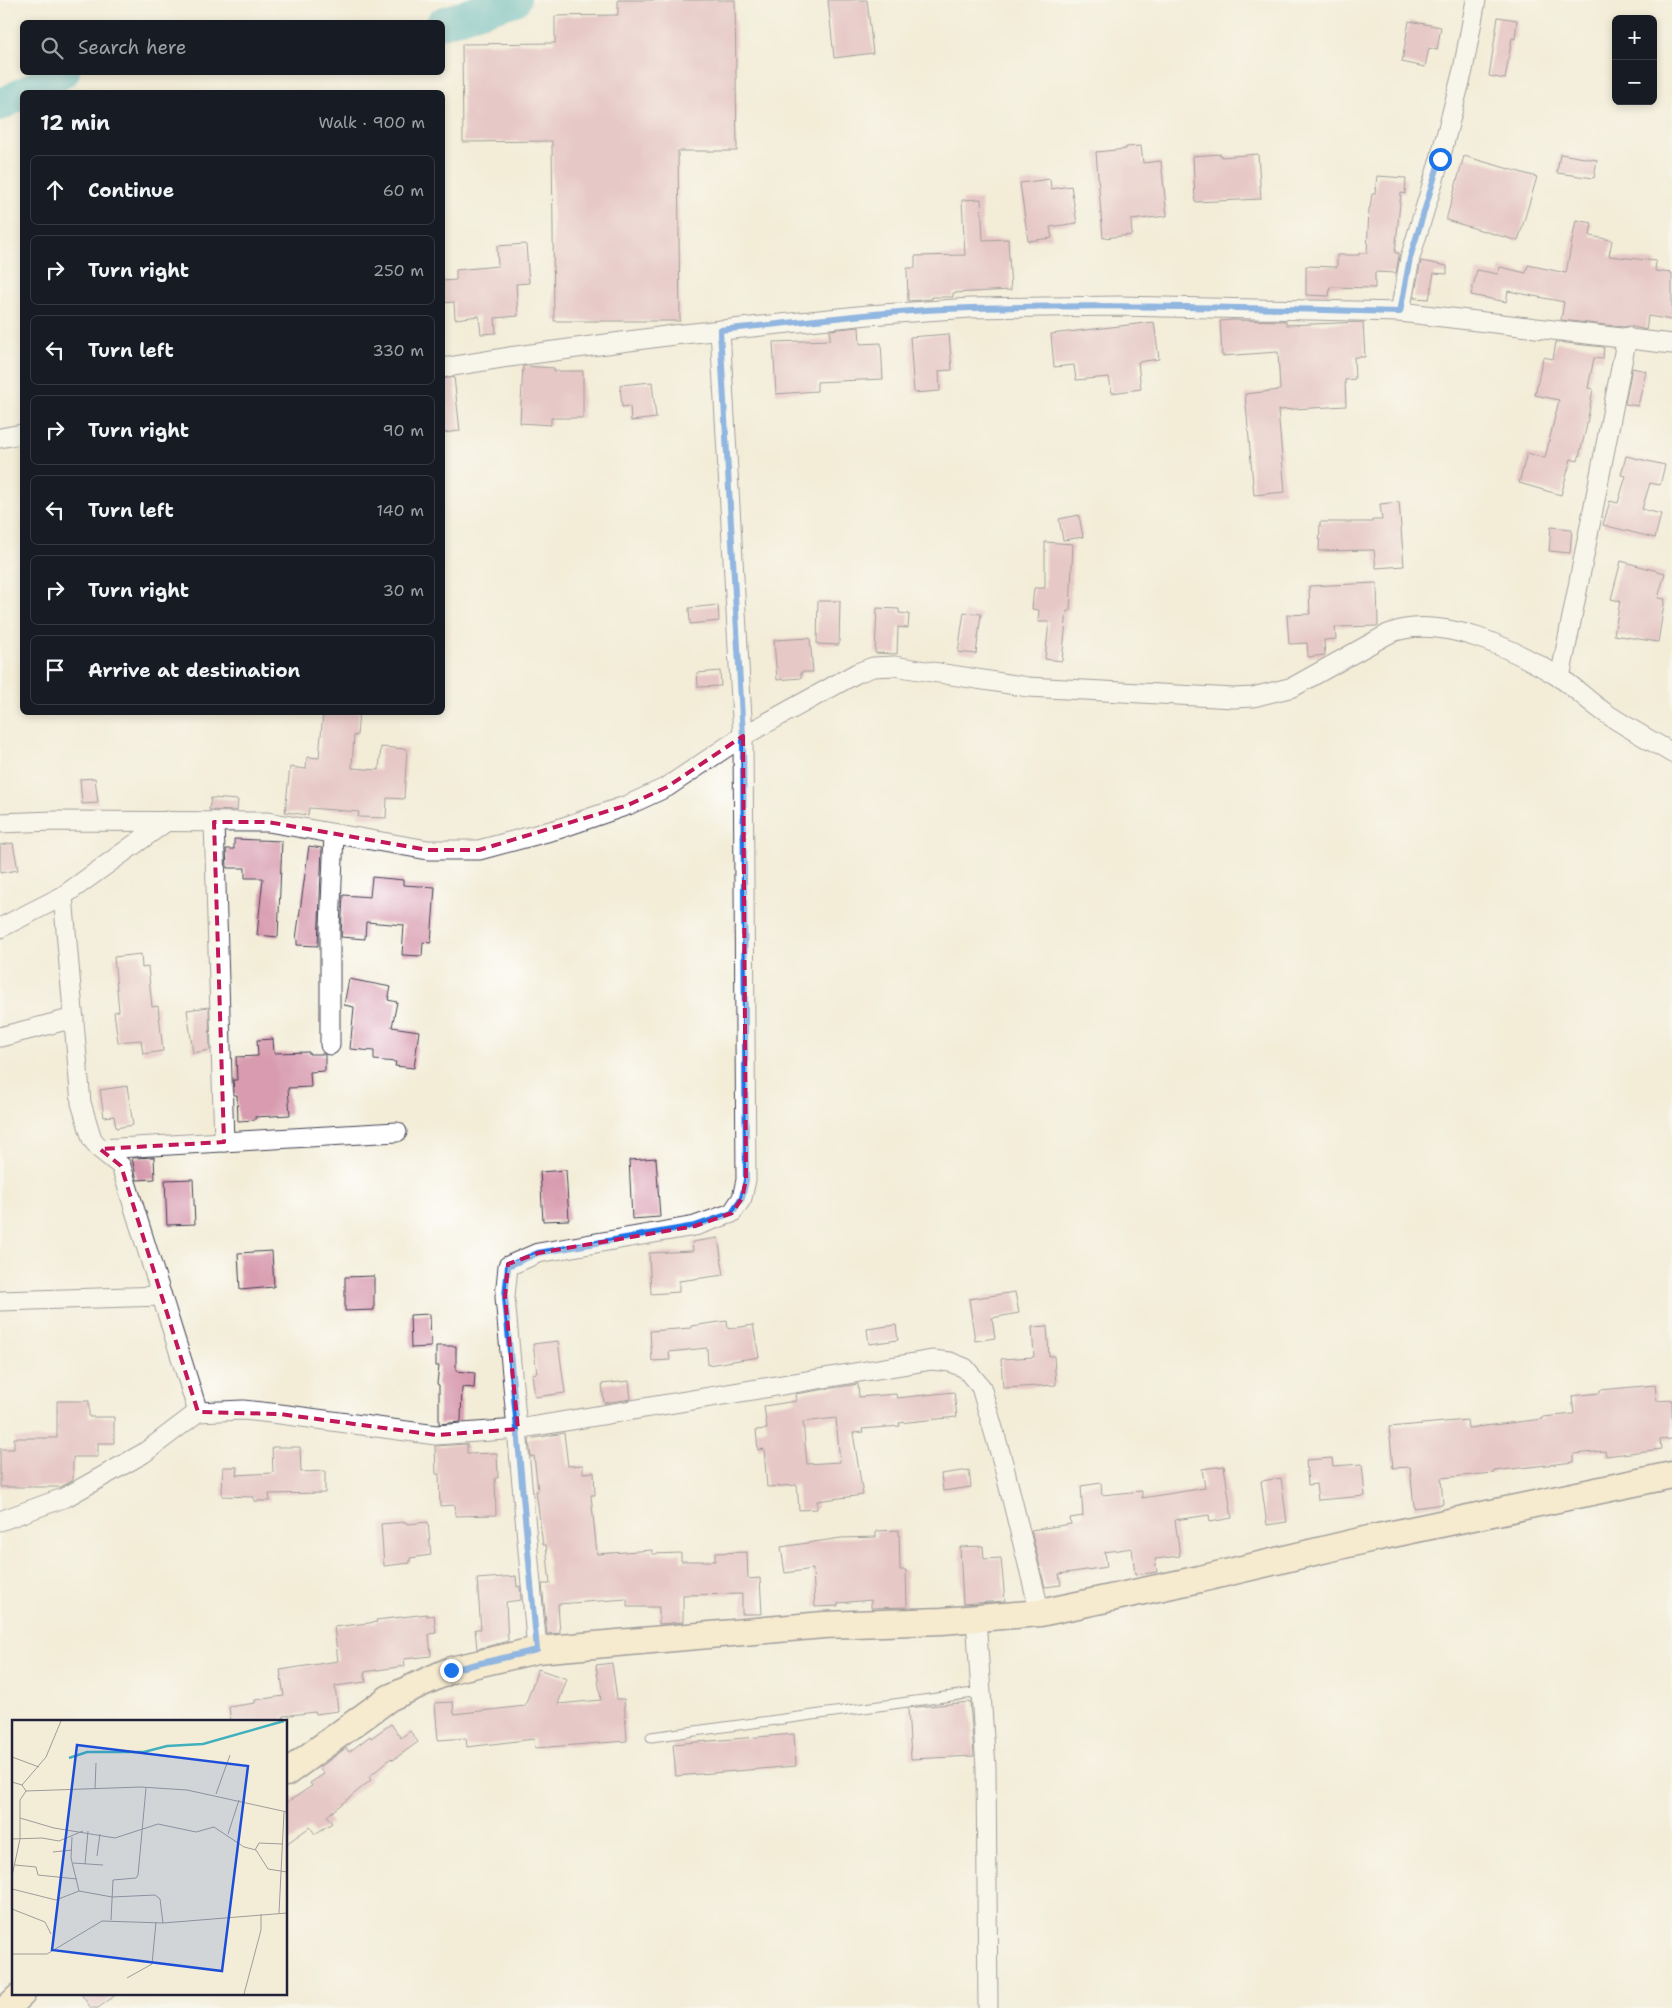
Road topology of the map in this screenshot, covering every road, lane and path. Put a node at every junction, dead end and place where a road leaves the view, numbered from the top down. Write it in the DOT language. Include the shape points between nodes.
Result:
graph roads {
  1 [pos="1476,0"];
  2 [pos="1400,312"];
  3 [pos="720,330"];
  4 [pos="1628,338"];
  5 [pos="1672,344"];
  6 [pos="445,368"];
  7 [pos="20,434"];
  8 [pos="0,438"];
  9 [pos="1560,678"];
  10 [pos="743,736"];
  11 [pos="1672,753"];
  12 [pos="167,822"];
  13 [pos="214,822"];
  14 [pos="0,823"];
  15 [pos="334,834"];
  16 [pos="63,896"];
  17 [pos="0,928"];
  18 [pos="74,1018"];
  19 [pos="0,1037"];
  20 [pos="330,1045"];
  21 [pos="397,1132"];
  22 [pos="224,1142"];
  23 [pos="100,1149"];
  24 [pos="162,1296"];
  25 [pos="0,1301"];
  26 [pos="198,1412"];
  27 [pos="518,1429"];
  28 [pos="1672,1475"];
  29 [pos="0,1521"];
  30 [pos="1040,1613"];
  31 [pos="976,1618"];
  32 [pos="537,1650"];
  33 [pos="981,1692"];
  34 [pos="651,1737"];
  35 [pos="288,1772"];
  36 [pos="20,1996"];
  37 [pos="7,2008"];
  38 [pos="988,2008"];
  1 -- 2 [label="street" via="1440,159 1410,258"];
  2 -- 3 [label="street" via="1119,306 970,308"];
  2 -- 4 [label="street"];
  3 -- 6 [label="street"];
  3 -- 10 [label="street"];
  4 -- 5 [label="street"];
  4 -- 9 [label="street"];
  7 -- 8 [label="street"];
  9 -- 10 [label="street" via="1509,648 1461,633 1418,626 1388,634 1293,687 1253,697 1028,686 894,666 873,667"];
  9 -- 11 [label="street" via="1608,715"];
  10 -- 15 [label="street" via="667,787 628,805 558,829 479,850 428,850"];
  10 -- 27 [label="street" via="746,1180 742,1198 732,1213 695,1226 538,1253 508,1266 505,1297"];
  12 -- 13 [label="street"];
  12 -- 14 [label="street"];
  12 -- 16 [label="street"];
  13 -- 15 [label="street" via="268,822"];
  13 -- 22 [label="street"];
  15 -- 20 [label="street"];
  16 -- 17 [label="street"];
  16 -- 18 [label="street"];
  18 -- 19 [label="street"];
  18 -- 23 [label="street" via="81,1103 92,1139"];
  21 -- 22 [label="street"];
  22 -- 23 [label="street"];
  23 -- 24 [label="street" via="120,1166"];
  24 -- 25 [label="street"];
  24 -- 26 [label="street"];
  26 -- 27 [label="street" via="243,1410 436,1435"];
  26 -- 29 [label="street" via="144,1454 66,1497"];
  27 -- 30 [label="street" via="932,1360 950,1362 965,1368 981,1387"];
  27 -- 32 [label="street"];
  28 -- 30 [label="street"];
  30 -- 31 [label="street"];
  31 -- 32 [label="street" via="824,1625"];
  31 -- 33 [label="street"];
  32 -- 35 [label="street" via="451,1670 389,1698"];
  33 -- 34 [label="lane"];
  33 -- 38 [label="street" via="986,1768"];
  36 -- 37 [label="street"];
}
